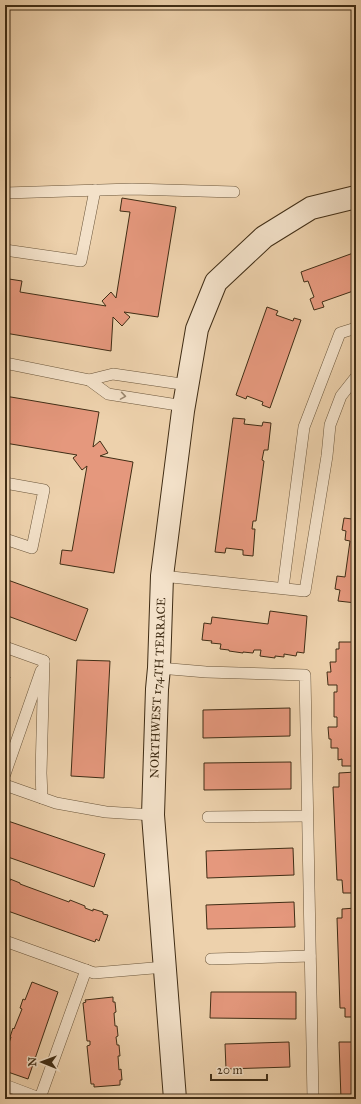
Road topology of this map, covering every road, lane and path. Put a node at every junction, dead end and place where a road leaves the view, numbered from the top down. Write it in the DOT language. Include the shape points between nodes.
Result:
graph roads {
  1 [pos="95,190"];
  2 [pos="234,192"];
  3 [pos="5,193"];
  4 [pos="356,197"];
  5 [pos="5,250"];
  6 [pos="356,328"];
  7 [pos="5,363"];
  8 [pos="356,377"];
  9 [pos="89,380"];
  10 [pos="186,396"];
  11 [pos="5,483"];
  12 [pos="5,538"];
  13 [pos="162,576"];
  14 [pos="283,588"];
  15 [pos="5,647"];
  16 [pos="44,661"];
  17 [pos="159,668"];
  18 [pos="5,774"];
  19 [pos="5,784"];
  20 [pos="42,798"];
  21 [pos="153,815"];
  22 [pos="307,816"];
  23 [pos="208,817"];
  24 [pos="5,941"];
  25 [pos="310,956"];
  26 [pos="211,959"];
  27 [pos="165,967"];
  28 [pos="86,970"];
  29 [pos="5,1086"];
  30 [pos="41,1099"];
  31 [pos="175,1099"];
  32 [pos="313,1099"];
  1 -- 2 [label="lane"];
  1 -- 3 [label="lane"];
  1 -- 5 [label="lane" via="81,261"];
  4 -- 10 [label="street, NORTHWEST 174TH TERRACE" via="311,208 284,224 264,237 216,282 197,329"];
  6 -- 14 [label="lane" via="340,333 304,427"];
  7 -- 9 [label="lane"];
  8 -- 14 [label="lane" via="341,396 330,425 305,591"];
  9 -- 10 [label="lane" via="113,374"];
  9 -- 10 [label="lane, one-way" via="108,394"];
  10 -- 13 [label="street, NORTHWEST 174TH TERRACE"];
  11 -- 12 [label="lane" via="44,490 32,548"];
  13 -- 14 [label="lane"];
  13 -- 17 [label="street, NORTHWEST 174TH TERRACE"];
  15 -- 16 [label="lane"];
  16 -- 18 [label="lane"];
  16 -- 20 [label="lane"];
  17 -- 21 [label="street, NORTHWEST 174TH TERRACE"];
  17 -- 22 [label="lane" via="304,675"];
  19 -- 20 [label="lane"];
  20 -- 21 [label="lane" via="106,812"];
  21 -- 27 [label="street, NORTHWEST 174TH TERRACE"];
  22 -- 23 [label="lane"];
  22 -- 25 [label="lane"];
  24 -- 28 [label="lane"];
  25 -- 26 [label="lane"];
  25 -- 32 [label="lane"];
  27 -- 28 [label="lane" via="94,973"];
  27 -- 31 [label="street, NORTHWEST 174TH TERRACE"];
  28 -- 30 [label="lane"];
  29 -- 30 [label="lane"];
}
